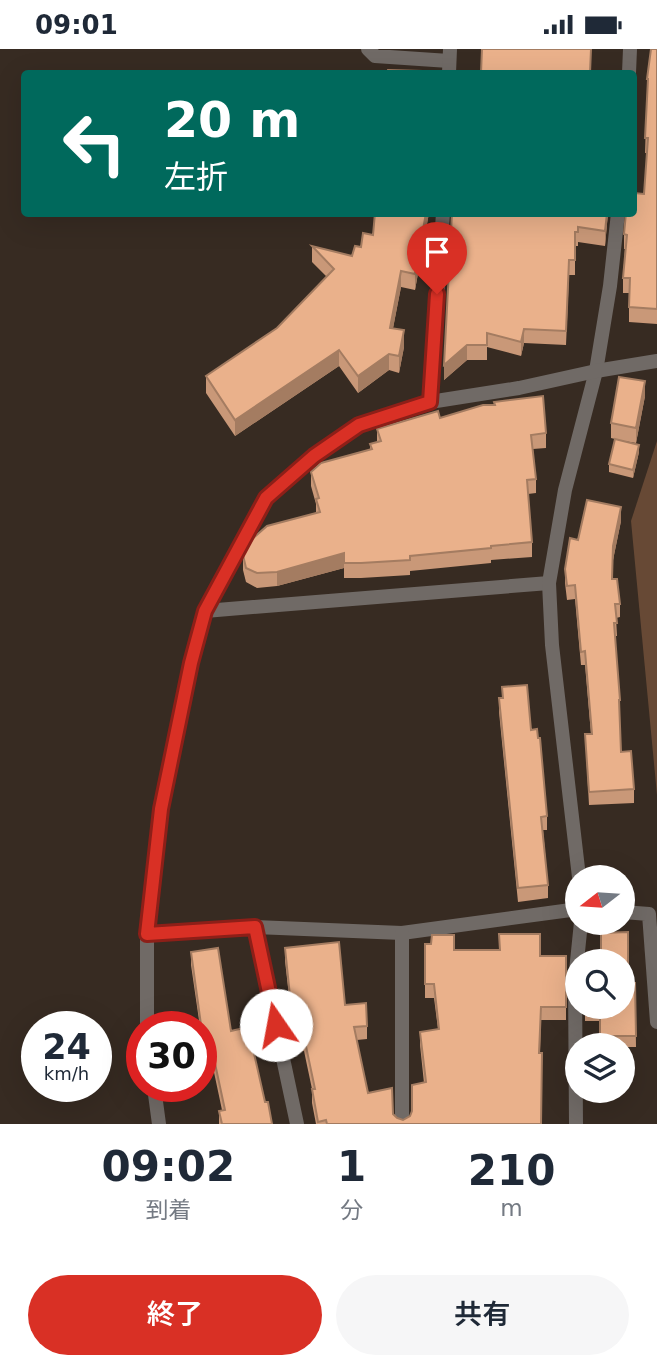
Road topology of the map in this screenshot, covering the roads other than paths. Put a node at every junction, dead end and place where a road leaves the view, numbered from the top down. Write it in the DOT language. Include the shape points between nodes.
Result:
graph roads {
  1 [pos="368,49"];
  2 [pos="630,49"];
  3 [pos="449,61"];
  4 [pos="629,70"];
  5 [pos="443,217"];
  6 [pos="618,217"];
  7 [pos="657,361"];
  8 [pos="596,371"];
  9 [pos="430,402"];
  10 [pos="549,583"];
  11 [pos="205,611"];
  12 [pos="578,865"];
  13 [pos="565,911"];
  14 [pos="635,913"];
  15 [pos="255,927"];
  16 [pos="402,933"];
  17 [pos="147,934"];
  18 [pos="580,935"];
  19 [pos="147,1011"];
  20 [pos="657,1022"];
  21 [pos="157,1102"];
  22 [pos="159,1124"];
  23 [pos="297,1124"];
  24 [pos="402,1124"];
  25 [pos="576,1124"];
  1 -- 3 [label="street" via="375,56"];
  2 -- 4 [label="street"];
  5 -- 9 [label="street"];
  6 -- 8 [label="street"];
  7 -- 8 [label="street"];
  8 -- 9 [label="street"];
  8 -- 10 [label="street" via="565,490"];
  9 -- 11 [label="street" via="359,425 266,498"];
  10 -- 11 [label="street"];
  10 -- 12 [label="street"];
  11 -- 17 [label="street" via="161,809"];
  13 -- 16 [label="street"];
  14 -- 20 [label="street" via="649,914"];
  15 -- 16 [label="street"];
  15 -- 17 [label="street"];
  15 -- 23 [label="street"];
  16 -- 24 [label="street"];
  17 -- 19 [label="street"];
  18 -- 25 [label="street" via="575,981"];
  21 -- 22 [label="street"];
}
